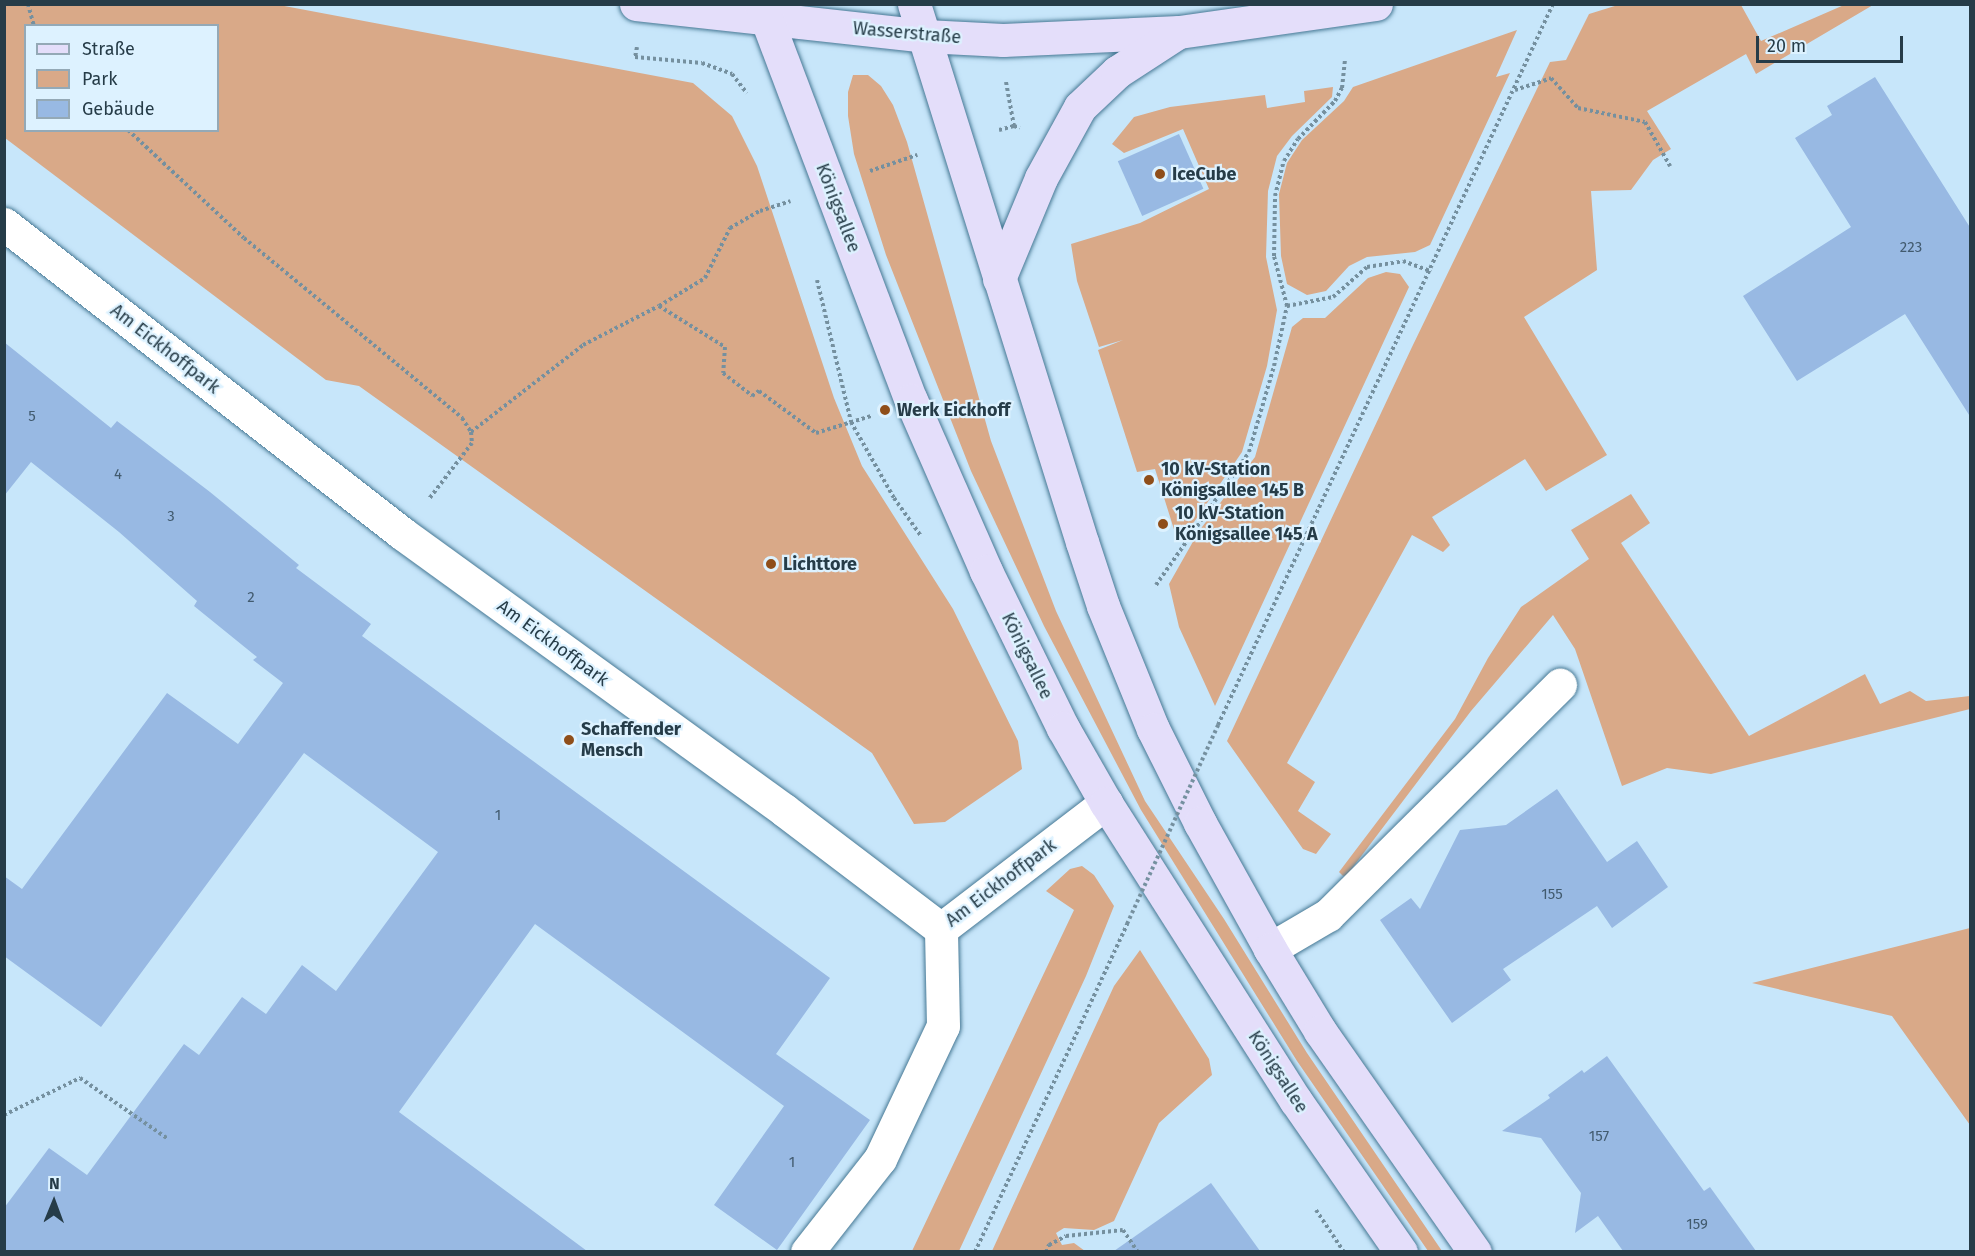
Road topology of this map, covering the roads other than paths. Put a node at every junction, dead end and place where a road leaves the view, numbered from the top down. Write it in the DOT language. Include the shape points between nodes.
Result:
graph roads {
  1 [pos="636,4"];
  2 [pos="914,4"];
  3 [pos="1376,4"];
  4 [pos="764,12"];
  5 [pos="1179,32"];
  6 [pos="925,36"];
  7 [pos="4,224"];
  8 [pos="999,279"];
  9 [pos="1560,685"];
  10 [pos="1106,803"];
  11 [pos="941,929"];
  12 [pos="1270,949"];
  13 [pos="807,1251"];
  14 [pos="1401,1251"];
  15 [pos="1475,1251"];
  1 -- 4 [label="main road, Wasserstraße"];
  2 -- 6 [label="main road"];
  3 -- 5 [label="main road, Wasserstraße"];
  4 -- 6 [label="main road, Wasserstraße"];
  4 -- 10 [label="main road, Königsallee" via="911,400 986,571 1063,728"];
  5 -- 6 [label="main road, Wasserstraße" via="1003,40"];
  5 -- 8 [label="main road, Wasserstraße" via="1117,72 1080,107 1041,178"];
  6 -- 8 [label="main road"];
  7 -- 11 [label="lane, Am Eickhoffpark" via="403,534 784,810"];
  8 -- 12 [label="main road" via="1107,616 1153,729"];
  9 -- 12 [label="lane" via="1328,915"];
  10 -- 11 [label="lane, Am Eickhoffpark"];
  10 -- 14 [label="main road, Königsallee" via="1296,1101"];
  11 -- 13 [label="lane" via="943,1026 880,1159"];
  12 -- 15 [label="main road" via="1320,1031"];
}
